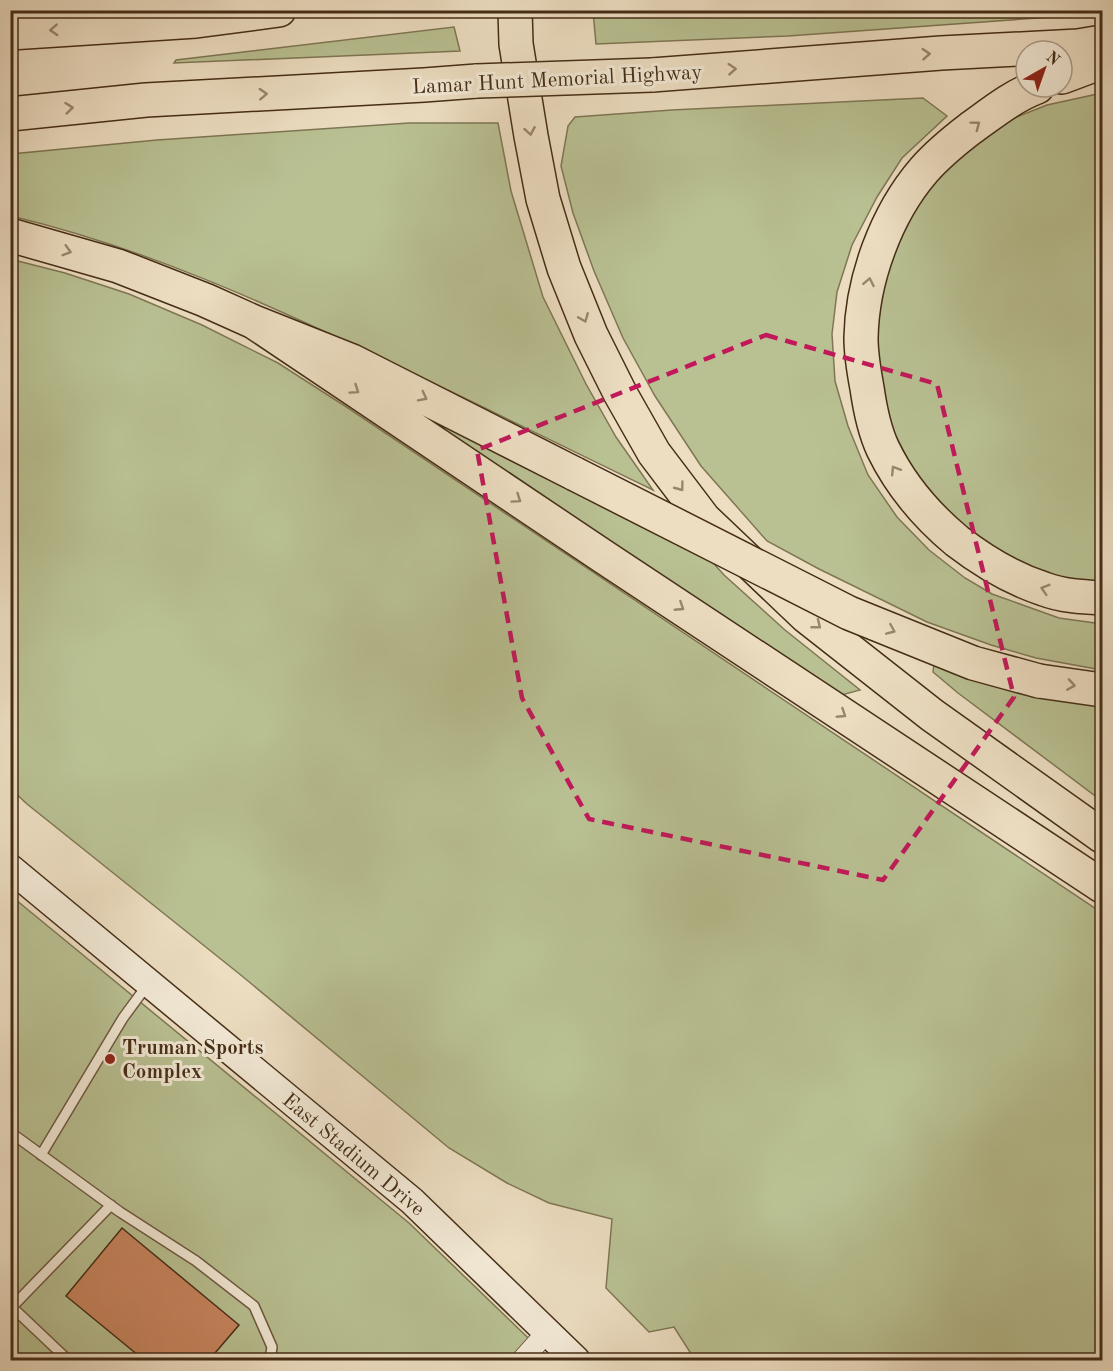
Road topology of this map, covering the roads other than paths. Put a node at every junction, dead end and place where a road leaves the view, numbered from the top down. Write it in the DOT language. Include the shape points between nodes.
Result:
graph roads {
  1 [pos="279,10"];
  2 [pos="515,10"];
  3 [pos="10,33"];
  4 [pos="1102,42"];
  5 [pos="1102,62"];
  6 [pos="1074,72"];
  7 [pos="1014,98"];
  8 [pos="10,114"];
  9 [pos="10,235"];
  10 [pos="254,322"];
  11 [pos="1102,598"];
  12 [pos="1102,690"];
  13 [pos="1102,836"];
  14 [pos="10,868"];
  15 [pos="1102,886"];
  16 [pos="148,982"];
  17 [pos="10,1132"];
  18 [pos="41,1155"];
  19 [pos="111,1205"];
  20 [pos="547,1332"];
  21 [pos="68,1360"];
  22 [pos="270,1360"];
  23 [pos="522,1360"];
  24 [pos="576,1360"];
  1 -- 3 [label="highway, one-way" via="196,21"];
  2 -- 13 [label="highway, one-way" via="516,44 531,136 543,199 564,268 591,335 654,453 704,519 806,616 932,715"];
  8 -- 4 [label="highway, Lamar Hunt Memorial Highway, one-way, bridge" via="146,100 652,75"];
  5 -- 6 [label="highway"];
  11 -- 7 [label="highway, one-way" via="1045,590 1005,573 971,552 920,504 895,472 872,416 861,338 864,304 880,245 923,171 940,153"];
  9 -- 10 [label="highway, one-way" via="118,266"];
  10 -- 12 [label="highway, one-way, bridge" via="352,361 849,613 973,663 1039,681"];
  10 -- 15 [label="highway, one-way"];
  14 -- 16 [label="main road, East Stadium Drive"];
  16 -- 18 [label="lane"];
  16 -- 20 [label="main road, East Stadium Drive" via="412,1201"];
  17 -- 18 [label="lane"];
  18 -- 19 [label="lane"];
  19 -- 21 [label="lane" via="12,1307"];
  19 -- 22 [label="lane" via="196,1261 254,1306 272,1347"];
  20 -- 23 [label="street"];
  20 -- 24 [label="main road, East Stadium Drive"];
}
